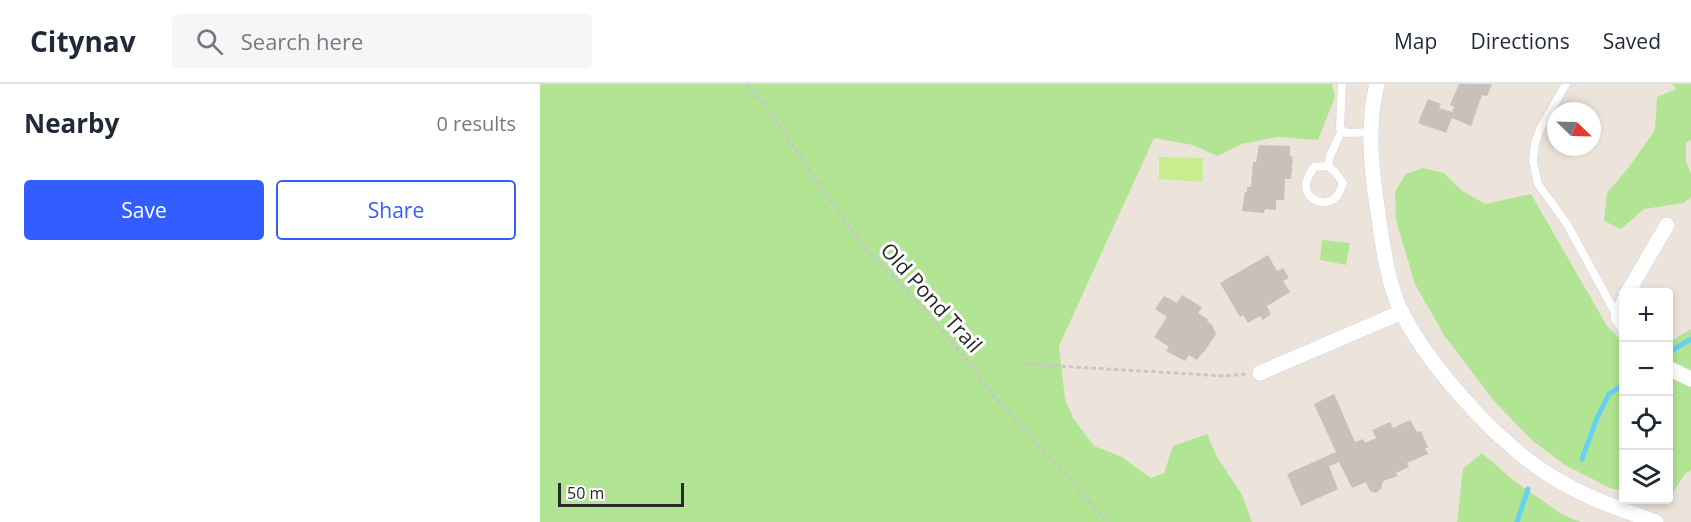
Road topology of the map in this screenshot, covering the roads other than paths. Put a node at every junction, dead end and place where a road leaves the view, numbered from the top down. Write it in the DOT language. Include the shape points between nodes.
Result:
graph roads {
  1 [pos="1342,84"];
  2 [pos="1377,84"];
  3 [pos="1566,84"];
  4 [pos="1342,130"];
  5 [pos="1372,132"];
  6 [pos="1328,166"];
  7 [pos="1667,225"];
  8 [pos="1630,288"];
  9 [pos="1402,312"];
  10 [pos="1619,317"];
  11 [pos="1673,370"];
  12 [pos="1260,373"];
  13 [pos="1691,379"];
  14 [pos="1656,522"];
  1 -- 4 [label="lane"];
  2 -- 5 [label="street"];
  3 -- 10 [label="lane" via="1535,144 1533,161 1538,184 1567,224"];
  4 -- 5 [label="lane"];
  4 -- 6 [label="lane"];
  5 -- 9 [label="street" via="1371,163 1379,220 1391,283"];
  6 -- 6 [label="lane" via="1342,183 1339,194 1331,201 1312,199 1305,182 1314,167"];
  7 -- 8 [label="street"];
  9 -- 12 [label="street"];
  9 -- 14 [label="street" via="1444,376 1510,446 1577,490"];
  11 -- 13 [label="street"];
}
